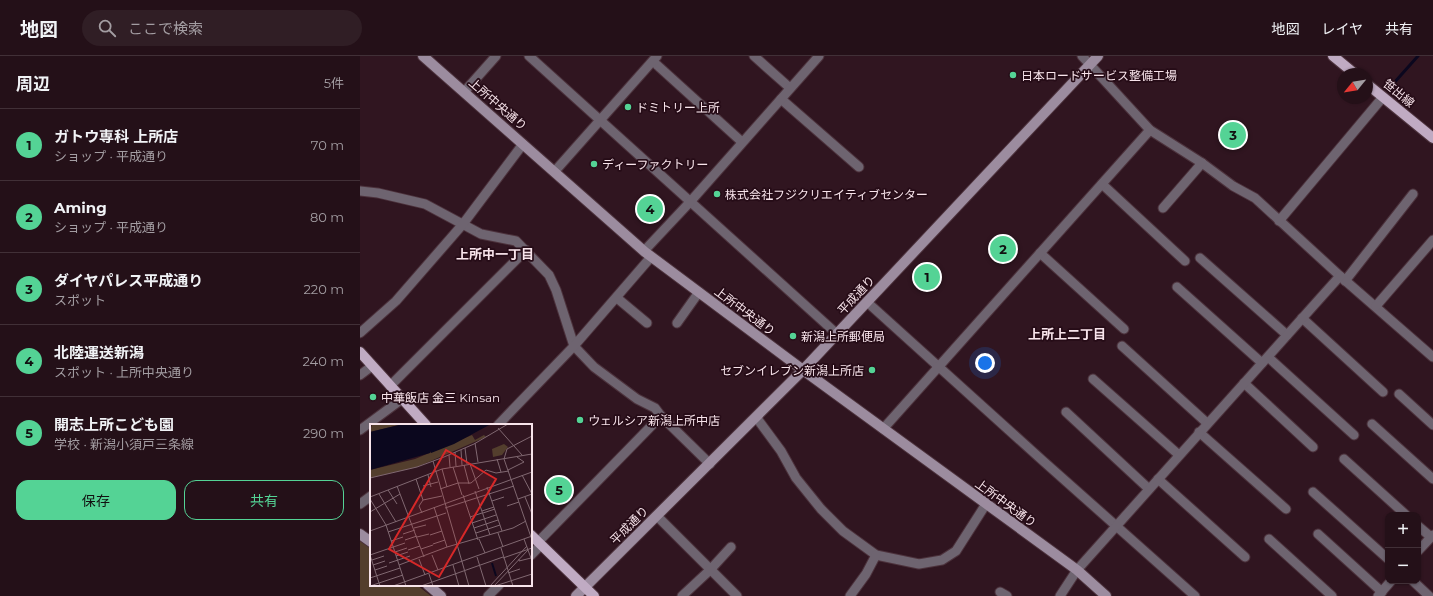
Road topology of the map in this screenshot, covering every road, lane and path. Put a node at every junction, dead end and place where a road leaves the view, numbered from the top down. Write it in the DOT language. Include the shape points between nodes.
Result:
graph roads {
  1 [pos="423,56"];
  2 [pos="496,56"];
  3 [pos="529,56"];
  4 [pos="754,56"];
  5 [pos="819,56"];
  6 [pos="1082,56"];
  7 [pos="1098,56"];
  8 [pos="1333,56"];
  9 [pos="657,60"];
  10 [pos="1090,65"];
  11 [pos="1348,68"];
  12 [pos="790,88"];
  13 [pos="1373,89"];
  14 [pos="464,92"];
  15 [pos="1383,97"];
  16 [pos="781,99"];
  17 [pos="601,120"];
  18 [pos="1150,130"];
  19 [pos="1433,138"];
  20 [pos="742,142"];
  21 [pos="523,144"];
  22 [pos="1202,163"];
  23 [pos="859,167"];
  24 [pos="555,172"];
  25 [pos="1102,184"];
  26 [pos="360,191"];
  27 [pos="1413,194"];
  28 [pos="690,202"];
  29 [pos="1163,208"];
  30 [pos="1279,221"];
  31 [pos="463,224"];
  32 [pos="1433,240"];
  33 [pos="526,250"];
  34 [pos="1040,253"];
  35 [pos="648,254"];
  36 [pos="1200,258"];
  37 [pos="1185,261"];
  38 [pos="1343,278"];
  39 [pos="1177,287"];
  40 [pos="699,292"];
  41 [pos="617,298"];
  42 [pos="867,302"];
  43 [pos="1376,306"];
  44 [pos="1302,318"];
  45 [pos="647,323"];
  46 [pos="677,323"];
  47 [pos="1124,329"];
  48 [pos="360,333"];
  49 [pos="837,334"];
  50 [pos="1287,336"];
  51 [pos="574,346"];
  52 [pos="1122,346"];
  53 [pos="360,352"];
  54 [pos="1433,357"];
  55 [pos="1264,360"];
  56 [pos="372,366"];
  57 [pos="939,367"];
  58 [pos="803,370"];
  59 [pos="360,375"];
  60 [pos="1093,379"];
  61 [pos="1244,383"];
  62 [pos="390,386"];
  63 [pos="1383,392"];
  64 [pos="1399,394"];
  65 [pos="402,399"];
  66 [pos="1066,412"];
  67 [pos="662,416"];
  68 [pos="756,417"];
  69 [pos="1207,423"];
  70 [pos="425,424"];
  71 [pos="499,424"];
  72 [pos="1372,424"];
  73 [pos="1433,424"];
  74 [pos="884,429"];
  75 [pos="360,430"];
  76 [pos="1200,432"];
  77 [pos="1354,435"];
  78 [pos="1313,446"];
  79 [pos="1179,455"];
  80 [pos="1344,459"];
  81 [pos="710,464"];
  82 [pos="1158,479"];
  83 [pos="1433,479"];
  84 [pos="1149,489"];
  85 [pos="1312,492"];
  86 [pos="370,497"];
  87 [pos="360,504"];
  88 [pos="986,504"];
  89 [pos="1286,509"];
  90 [pos="1403,512"];
  91 [pos="657,516"];
  92 [pos="1116,526"];
  93 [pos="1421,528"];
  94 [pos="360,534"];
  95 [pos="1318,534"];
  96 [pos="1432,536"];
  97 [pos="1269,539"];
  98 [pos="370,541"];
  99 [pos="537,541"];
  100 [pos="731,547"];
  101 [pos="1421,548"];
  102 [pos="532,553"];
  103 [pos="876,555"];
  104 [pos="1385,556"];
  105 [pos="1245,557"];
  106 [pos="710,570"];
  107 [pos="1077,570"];
  108 [pos="1388,584"];
  109 [pos="1416,584"];
  110 [pos="429,586"];
  111 [pos="499,586"];
  112 [pos="585,588"];
  113 [pos="1380,594"];
  114 [pos="441,596"];
  115 [pos="488,596"];
  116 [pos="576,596"];
  117 [pos="594,596"];
  118 [pos="682,596"];
  119 [pos="737,596"];
  120 [pos="850,596"];
  121 [pos="1060,596"];
  122 [pos="1106,596"];
  123 [pos="1195,596"];
  124 [pos="1332,596"];
  125 [pos="1429,596"];
  1 -- 14 [label="street, 上所中央通り"];
  2 -- 14 [label="street"];
  3 -- 17 [label="street"];
  4 -- 12 [label="street"];
  5 -- 12 [label="street"];
  6 -- 10 [label="street"];
  7 -- 10 [label="street, 平成通り"];
  8 -- 11 [label="main road"];
  9 -- 17 [label="street"];
  9 -- 20 [label="street"];
  10 -- 18 [label="street"];
  10 -- 42 [label="street, 平成通り"];
  12 -- 16 [label="street"];
  13 -- 15 [label="main road, 笹出線"];
  14 -- 21 [label="street, 上所中央通り"];
  15 -- 19 [label="main road, 笹出線"];
  15 -- 30 [label="street"];
  16 -- 20 [label="street"];
  16 -- 23 [label="street"];
  17 -- 24 [label="street"];
  17 -- 28 [label="street"];
  18 -- 22 [label="street"];
  18 -- 25 [label="street"];
  20 -- 28 [label="street"];
  21 -- 24 [label="street, 上所中央通り"];
  21 -- 31 [label="street"];
  22 -- 29 [label="street"];
  22 -- 30 [label="street" via="1254,198"];
  24 -- 35 [label="street, 上所中央通り"];
  25 -- 34 [label="street"];
  25 -- 37 [label="street"];
  26 -- 31 [label="street" via="425,204"];
  27 -- 38 [label="street"];
  28 -- 35 [label="street"];
  28 -- 49 [label="street"];
  30 -- 38 [label="street"];
  31 -- 33 [label="street" via="481,234 516,240"];
  31 -- 48 [label="street" via="396,301"];
  32 -- 43 [label="street"];
  33 -- 51 [label="street" via="549,275"];
  33 -- 62 [label="street"];
  34 -- 47 [label="street"];
  34 -- 57 [label="street"];
  35 -- 40 [label="street, 上所中央通り"];
  35 -- 41 [label="street"];
  36 -- 50 [label="street"];
  38 -- 43 [label="street"];
  38 -- 44 [label="street"];
  39 -- 55 [label="street"];
  40 -- 46 [label="street"];
  40 -- 58 [label="street, 上所中央通り"];
  41 -- 45 [label="street"];
  41 -- 51 [label="street"];
  42 -- 49 [label="street, 平成通り"];
  42 -- 57 [label="street"];
  43 -- 54 [label="street"];
  44 -- 50 [label="street"];
  44 -- 63 [label="street"];
  49 -- 58 [label="street, 平成通り"];
  50 -- 55 [label="street"];
  51 -- 67 [label="street" via="594,367 637,399 655,408"];
  51 -- 71 [label="street"];
  52 -- 69 [label="street"];
  53 -- 56 [label="main road"];
  55 -- 61 [label="street"];
  55 -- 77 [label="street"];
  56 -- 59 [label="street"];
  56 -- 62 [label="main road"];
  57 -- 74 [label="street"];
  57 -- 92 [label="street"];
  58 -- 68 [label="street, 平成通り"];
  58 -- 74 [label="street, 上所中央通り"];
  60 -- 79 [label="street"];
  61 -- 69 [label="street"];
  61 -- 78 [label="street"];
  62 -- 65 [label="main road"];
  64 -- 73 [label="street"];
  65 -- 70 [label="main road"];
  65 -- 75 [label="street"];
  66 -- 84 [label="street"];
  67 -- 81 [label="street"];
  67 -- 99 [label="street"];
  68 -- 81 [label="street, 平成通り"];
  68 -- 103 [label="street" via="781,451 796,478 821,509 843,531"];
  69 -- 76 [label="street"];
  72 -- 83 [label="street"];
  74 -- 88 [label="street, 上所中央通り"];
  76 -- 79 [label="street"];
  76 -- 89 [label="street"];
  79 -- 82 [label="street"];
  80 -- 90 [label="street"];
  81 -- 91 [label="street, 平成通り"];
  82 -- 84 [label="street"];
  82 -- 105 [label="street"];
  84 -- 92 [label="street"];
  85 -- 104 [label="street"];
  86 -- 87 [label="street"];
  88 -- 103 [label="street" via="956,551 942,560 919,564"];
  88 -- 107 [label="street, 上所中央通り"];
  91 -- 106 [label="street"];
  91 -- 112 [label="street, 平成通り"];
  92 -- 107 [label="street"];
  92 -- 123 [label="street"];
  93 -- 96 [label="street"];
  94 -- 98 [label="street"];
  95 -- 113 [label="street"];
  96 -- 101 [label="street"];
  97 -- 124 [label="street"];
  99 -- 102 [label="street"];
  99 -- 112 [label="main road"];
  100 -- 106 [label="street"];
  103 -- 120 [label="street"];
  106 -- 118 [label="street"];
  106 -- 119 [label="street"];
  107 -- 121 [label="street"];
  107 -- 122 [label="street, 上所中央通り"];
  108 -- 113 [label="street"];
  109 -- 125 [label="street"];
  110 -- 114 [label="street"];
  111 -- 115 [label="street"];
  112 -- 116 [label="street, 平成通り"];
  112 -- 117 [label="main road"];
}
